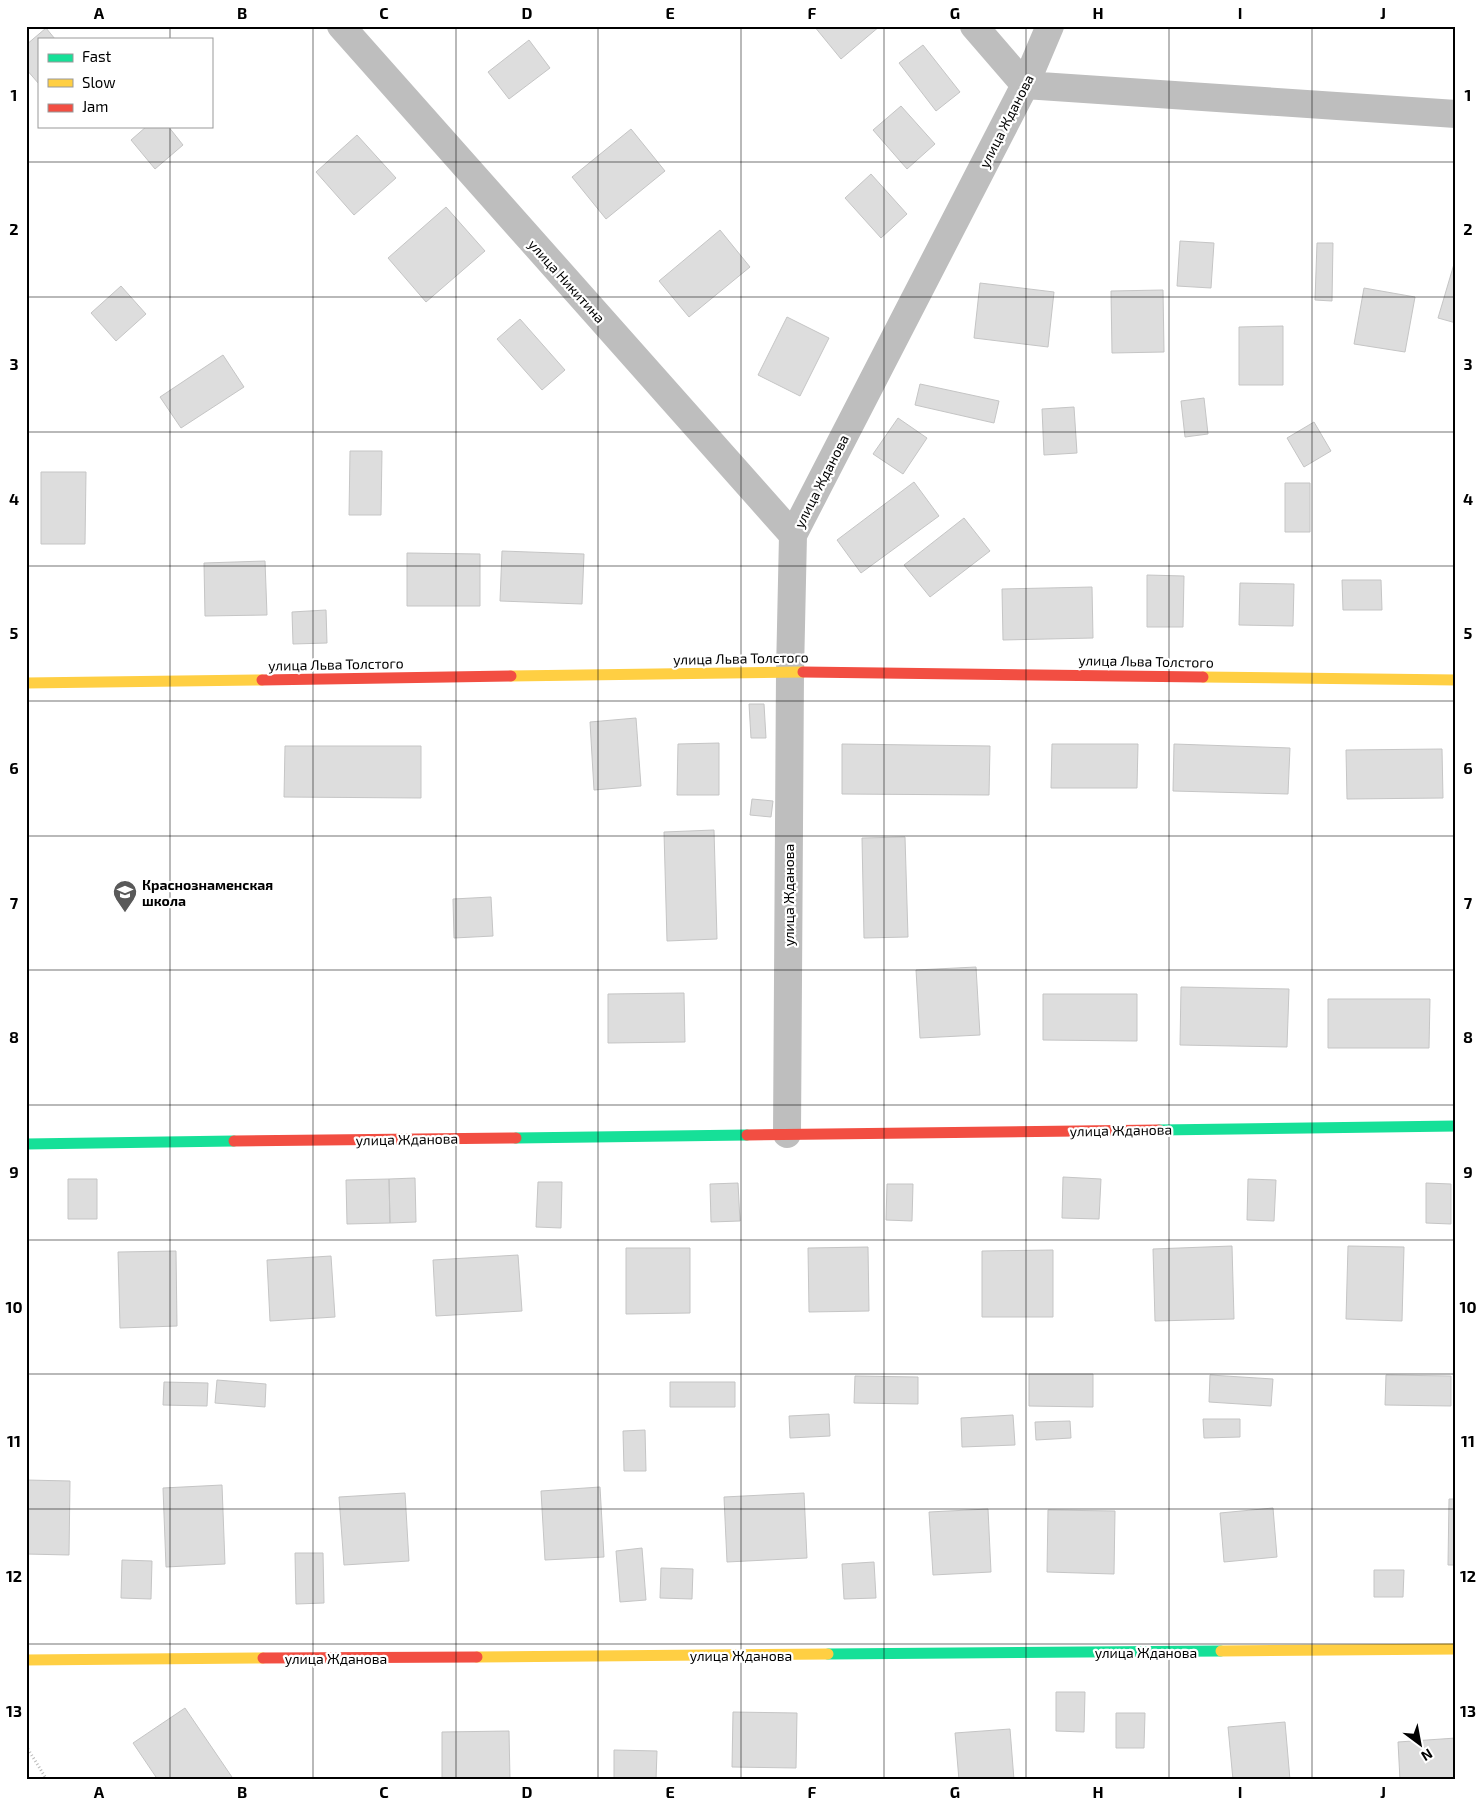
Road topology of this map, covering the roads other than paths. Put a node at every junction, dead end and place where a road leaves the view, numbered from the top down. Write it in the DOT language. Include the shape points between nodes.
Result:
graph roads {
  1 [pos="341,26"];
  2 [pos="974,26"];
  3 [pos="1050,26"];
  4 [pos="1025,85"];
  5 [pos="1456,114"];
  6 [pos="793,536"];
  7 [pos="790,672"];
  8 [pos="1456,680"];
  9 [pos="26,683"];
  10 [pos="1456,1126"];
  11 [pos="787,1134"];
  12 [pos="26,1144"];
  13 [pos="1456,1649"];
  14 [pos="26,1660"];
  1 -- 6 [label="street, улица Никитина"];
  2 -- 4 [label="street"];
  3 -- 4 [label="street, улица Жданова"];
  4 -- 5 [label="street"];
  4 -- 6 [label="street, улица Жданова"];
  6 -- 7 [label="street, улица Жданова"];
  7 -- 8 [label="street, улица Льва Толстого"];
  7 -- 9 [label="street, улица Льва Толстого"];
  7 -- 11 [label="street, улица Жданова"];
  10 -- 11 [label="street, улица Жданова"];
  11 -- 12 [label="street, улица Жданова"];
  13 -- 14 [label="street, улица Жданова"];
}
